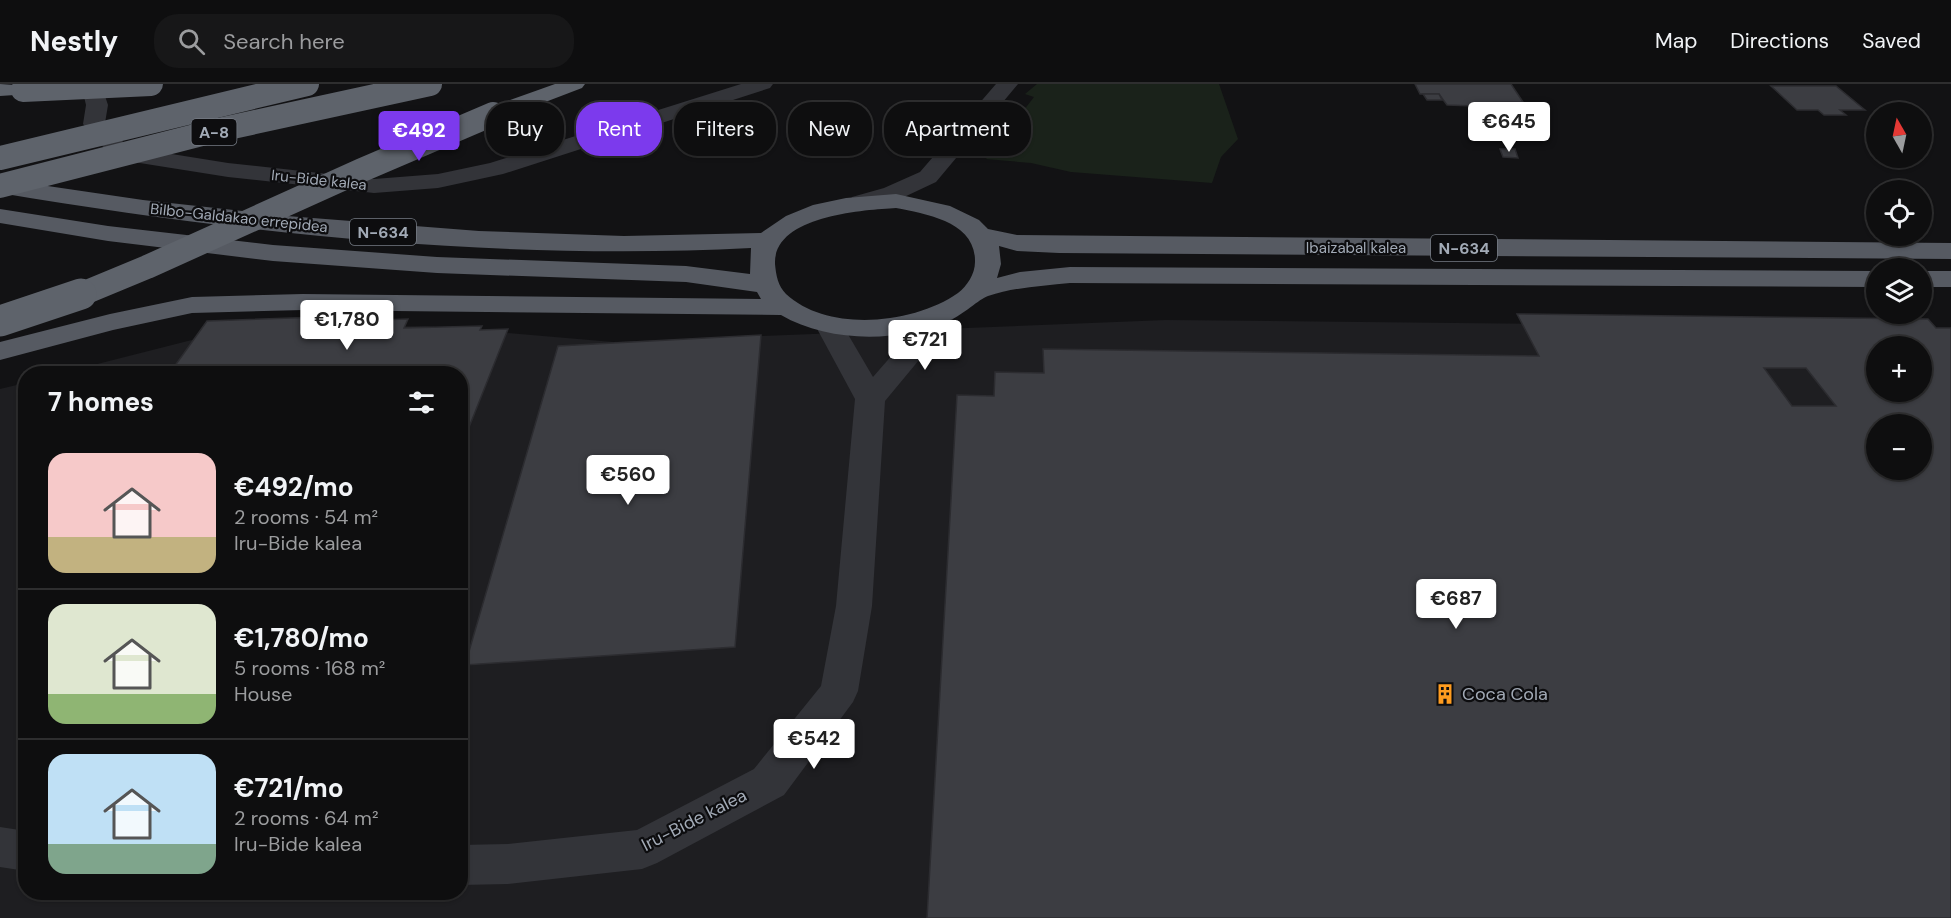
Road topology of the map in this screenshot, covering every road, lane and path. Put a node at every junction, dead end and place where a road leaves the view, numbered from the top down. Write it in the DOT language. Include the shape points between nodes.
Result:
graph roads {
  1 [pos="91,84"];
  2 [pos="151,84"];
  3 [pos="307,84"];
  4 [pos="430,84"];
  5 [pos="574,84"];
  6 [pos="763,84"];
  7 [pos="1008,84"];
  8 [pos="0,90"];
  9 [pos="0,158"];
  10 [pos="928,177"];
  11 [pos="0,186"];
  12 [pos="861,202"];
  13 [pos="939,210"];
  14 [pos="0,216"];
  15 [pos="978,234"];
  16 [pos="768,240"];
  17 [pos="1951,251"];
  18 [pos="1866,279"];
  19 [pos="1932,279"];
  20 [pos="1951,279"];
  21 [pos="766,286"];
  22 [pos="975,291"];
  23 [pos="787,307"];
  24 [pos="944,313"];
  25 [pos="0,321"];
  26 [pos="829,325"];
  27 [pos="0,351"];
  28 [pos="870,399"];
  29 [pos="0,847"];
  30 [pos="18,850"];
  31 [pos="468,865"];
  1 -- 6 [label="street, Iru-Bide kalea" via="97,105 94,124 121,153 228,170 374,186 438,181 495,169"];
  2 -- 8 [label="highway, bridge"];
  3 -- 9 [label="highway, A-8, bridge"];
  4 -- 11 [label="highway, A-8, bridge" via="274,117"];
  5 -- 25 [label="highway, bridge" via="418,144 115,282"];
  7 -- 10 [label="street"];
  10 -- 12 [label="street"];
  10 -- 13 [label="street" via="928,194"];
  11 -- 16 [label="highway, Bilbo-Galdakao errepidea / N-634" via="158,211 456,238 645,244"];
  12 -- 13 [label="highway" via="896,201"];
  12 -- 16 [label="highway" via="827,208 798,220"];
  13 -- 15 [label="highway" via="958,218"];
  14 -- 21 [label="highway, Bilbo-Galdakao errepidea / N-634" via="124,236 250,250 435,264 687,273 731,277"];
  15 -- 17 [label="highway, Ibaizabal kalea / N-634" via="1017,243 1059,245"];
  15 -- 22 [label="highway" via="989,254 986,275"];
  16 -- 21 [label="highway" via="761,277"];
  18 -- 22 [label="highway, Ibaizabal kalea / N-634" via="1070,275 1020,280"];
  19 -- 20 [label="highway"];
  21 -- 23 [label="highway"];
  22 -- 24 [label="highway"];
  23 -- 26 [label="highway"];
  23 -- 27 [label="highway" via="192,304"];
  24 -- 26 [label="highway" via="909,324 868,328"];
  24 -- 28 [label="street"];
  26 -- 28 [label="street"];
  28 -- 31 [label="street, Iru-Bide kalea" via="854,606 839,691 769,782 642,849"];
  29 -- 30 [label="street"];
}
